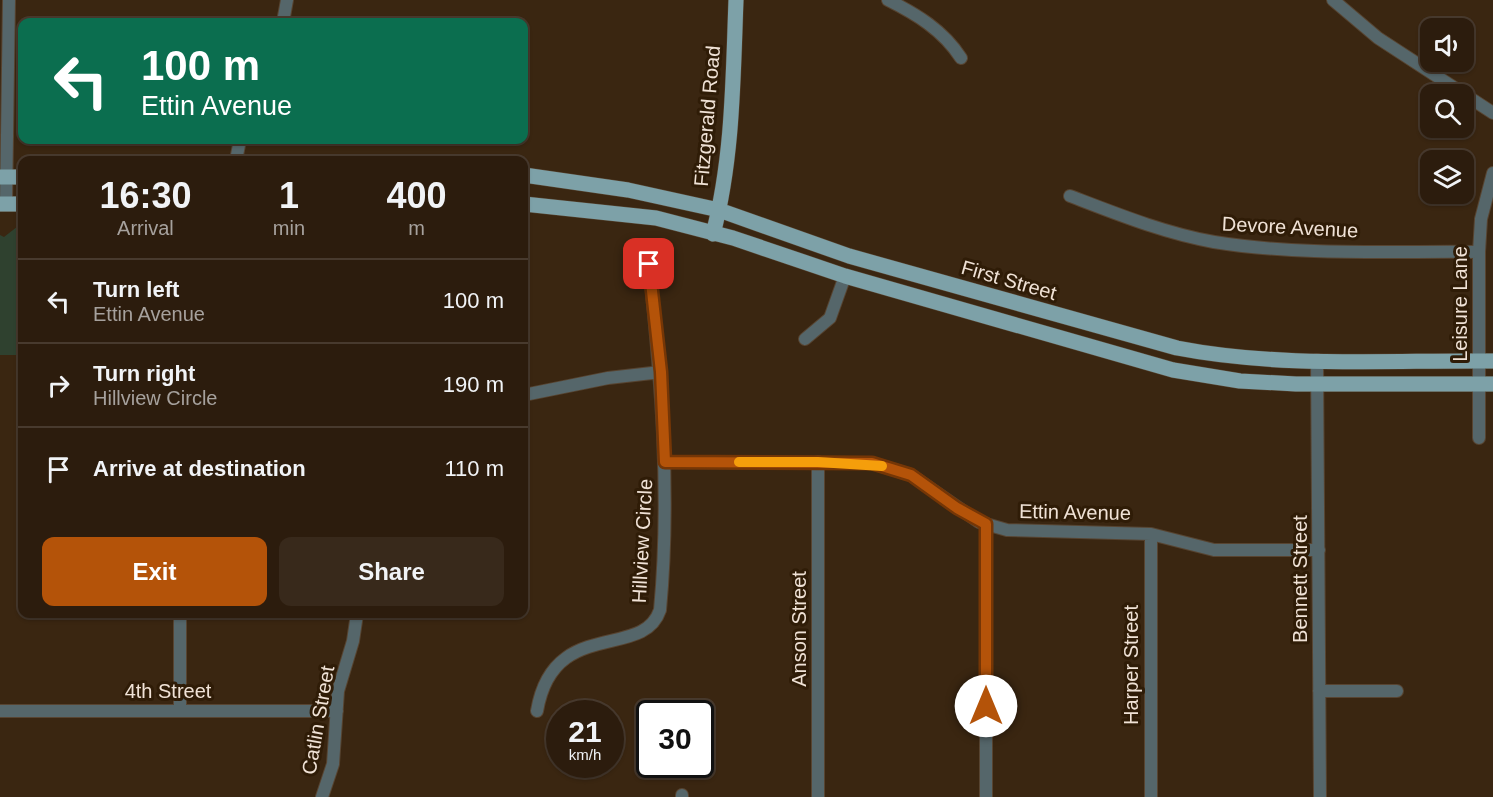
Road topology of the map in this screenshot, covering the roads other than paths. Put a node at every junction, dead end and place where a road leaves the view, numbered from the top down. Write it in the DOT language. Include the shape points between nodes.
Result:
graph roads {
  1 [pos="9,0"];
  2 [pos="287,0"];
  3 [pos="736,0"];
  4 [pos="888,0"];
  5 [pos="1333,0"];
  6 [pos="284,18"];
  7 [pos="4,38"];
  8 [pos="961,58"];
  9 [pos="1493,113"];
  10 [pos="1493,173"];
  11 [pos="528,176"];
  12 [pos="3,177"];
  13 [pos="1070,196"];
  14 [pos="3,204"];
  15 [pos="528,204"];
  16 [pos="719,210"];
  17 [pos="713,234"];
  18 [pos="1479,252"];
  19 [pos="649,264"];
  20 [pos="845,276"];
  21 [pos="805,339"];
  22 [pos="1317,360"];
  23 [pos="1486,361"];
  24 [pos="661,372"];
  25 [pos="1318,384"];
  26 [pos="1486,384"];
  27 [pos="528,394"];
  28 [pos="1479,438"];
  29 [pos="665,462"];
  30 [pos="818,462"];
  31 [pos="986,524"];
  32 [pos="1151,534"];
  33 [pos="1319,550"];
  34 [pos="180,618"];
  35 [pos="356,618"];
  36 [pos="1320,691"];
  37 [pos="1397,691"];
  38 [pos="0,711"];
  39 [pos="180,711"];
  40 [pos="337,711"];
  41 [pos="537,711"];
  42 [pos="322,797"];
  43 [pos="818,797"];
  44 [pos="986,797"];
  45 [pos="1151,797"];
  46 [pos="1320,797"];
  1 -- 7 [label="street"];
  2 -- 6 [label="street"];
  3 -- 16 [label="main road, Fitzgerald Road" via="730,134"];
  4 -- 8 [label="street" via="933,27"];
  5 -- 9 [label="street" via="1378,38"];
  7 -- 12 [label="street"];
  10 -- 18 [label="street, Leisure Lane" via="1481,219"];
  11 -- 16 [label="main road, First Street" via="628,190"];
  12 -- 14 [label="street"];
  13 -- 18 [label="street, Devore Avenue" via="1170,232 1248,247"];
  15 -- 17 [label="main road" via="656,218"];
  16 -- 17 [label="main road, Fitzgerald Road"];
  16 -- 22 [label="main road, First Street" via="849,256 1177,348 1245,358"];
  17 -- 20 [label="main road"];
  18 -- 23 [label="street, Leisure Lane"];
  19 -- 24 [label="street, Hillview Circle"];
  20 -- 21 [label="street" via="830,318"];
  20 -- 25 [label="main road" via="1173,370 1240,381"];
  22 -- 23 [label="main road, First Street"];
  22 -- 25 [label="street, Bennett Street"];
  23 -- 26 [label="street, Leisure Lane"];
  24 -- 27 [label="street"];
  24 -- 29 [label="street, Hillview Circle"];
  25 -- 26 [label="main road"];
  25 -- 33 [label="street, Bennett Street"];
  26 -- 28 [label="street, Leisure Lane"];
  29 -- 30 [label="street, Ettin Avenue"];
  29 -- 41 [label="street, Hillview Circle" via="663,582 657,620 643,632 589,645 566,657 546,680"];
  30 -- 31 [label="street, Ettin Avenue" via="872,463 892,468 930,487"];
  30 -- 43 [label="street, Anson Street"];
  31 -- 32 [label="street, Ettin Avenue" via="1029,532"];
  31 -- 44 [label="street"];
  32 -- 33 [label="street, Ettin Avenue" via="1214,550"];
  32 -- 45 [label="street, Harper Street"];
  33 -- 36 [label="street, Bennett Street"];
  34 -- 39 [label="street"];
  35 -- 40 [label="street, Catlin Street" via="338,691"];
  36 -- 37 [label="street"];
  36 -- 46 [label="street, Bennett Street"];
  38 -- 39 [label="street, 4th Street"];
  39 -- 40 [label="street, 4th Street"];
  40 -- 42 [label="street, Catlin Street" via="333,764"];
}
